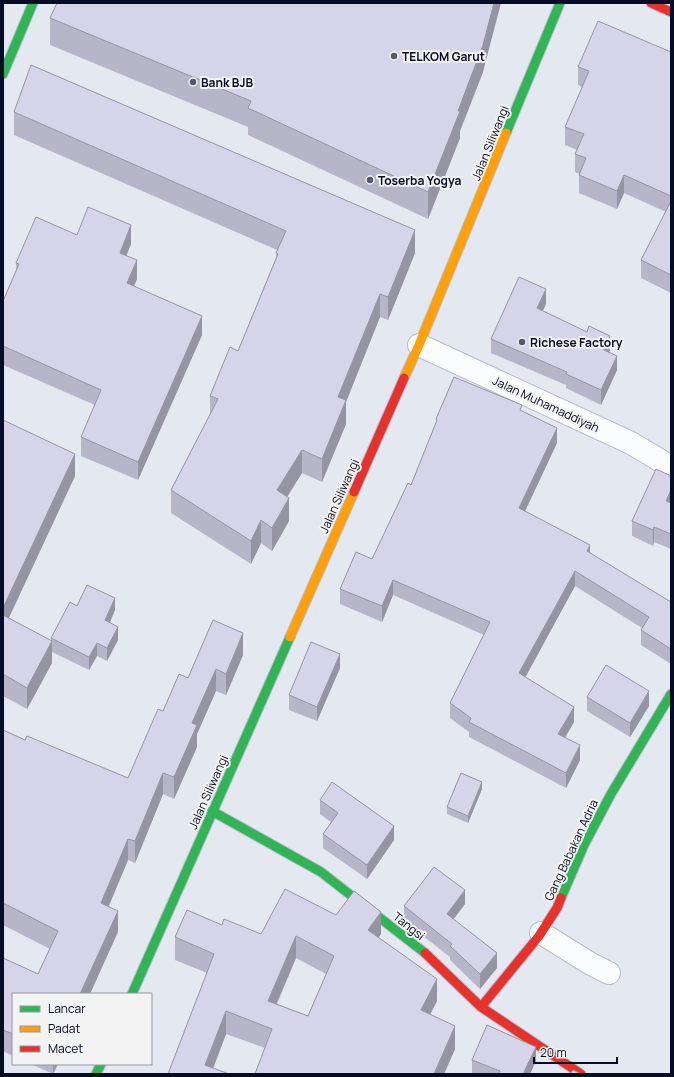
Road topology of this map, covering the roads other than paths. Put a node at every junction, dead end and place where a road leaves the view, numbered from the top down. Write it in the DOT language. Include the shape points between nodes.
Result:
graph roads {
  1 [pos="33,3"];
  2 [pos="560,3"];
  3 [pos="651,3"];
  4 [pos="671,12"];
  5 [pos="3,74"];
  6 [pos="420,345"];
  7 [pos="671,467"];
  8 [pos="671,694"];
  9 [pos="212,811"];
  10 [pos="541,932"];
  11 [pos="609,973"];
  12 [pos="132,993"];
  13 [pos="481,1007"];
  14 [pos="100,1065"];
  15 [pos="96,1074"];
  16 [pos="581,1074"];
  1 -- 5 [label="street"];
  2 -- 6 [label="street, Jalan Siliwangi"];
  3 -- 4 [label="street"];
  6 -- 7 [label="street, Jalan Muhamaddiyah" via="631,443"];
  6 -- 9 [label="street, Jalan Siliwangi"];
  8 -- 10 [label="street, Gang Babakan Adria" via="611,794 584,845 557,908"];
  9 -- 12 [label="street, Jalan Siliwangi"];
  9 -- 13 [label="street, Tangsi" via="321,872 422,950"];
  10 -- 11 [label="street"];
  10 -- 13 [label="street, Gang Babakan Adria"];
  13 -- 16 [label="street, Tangsi"];
  14 -- 15 [label="street"];
}
